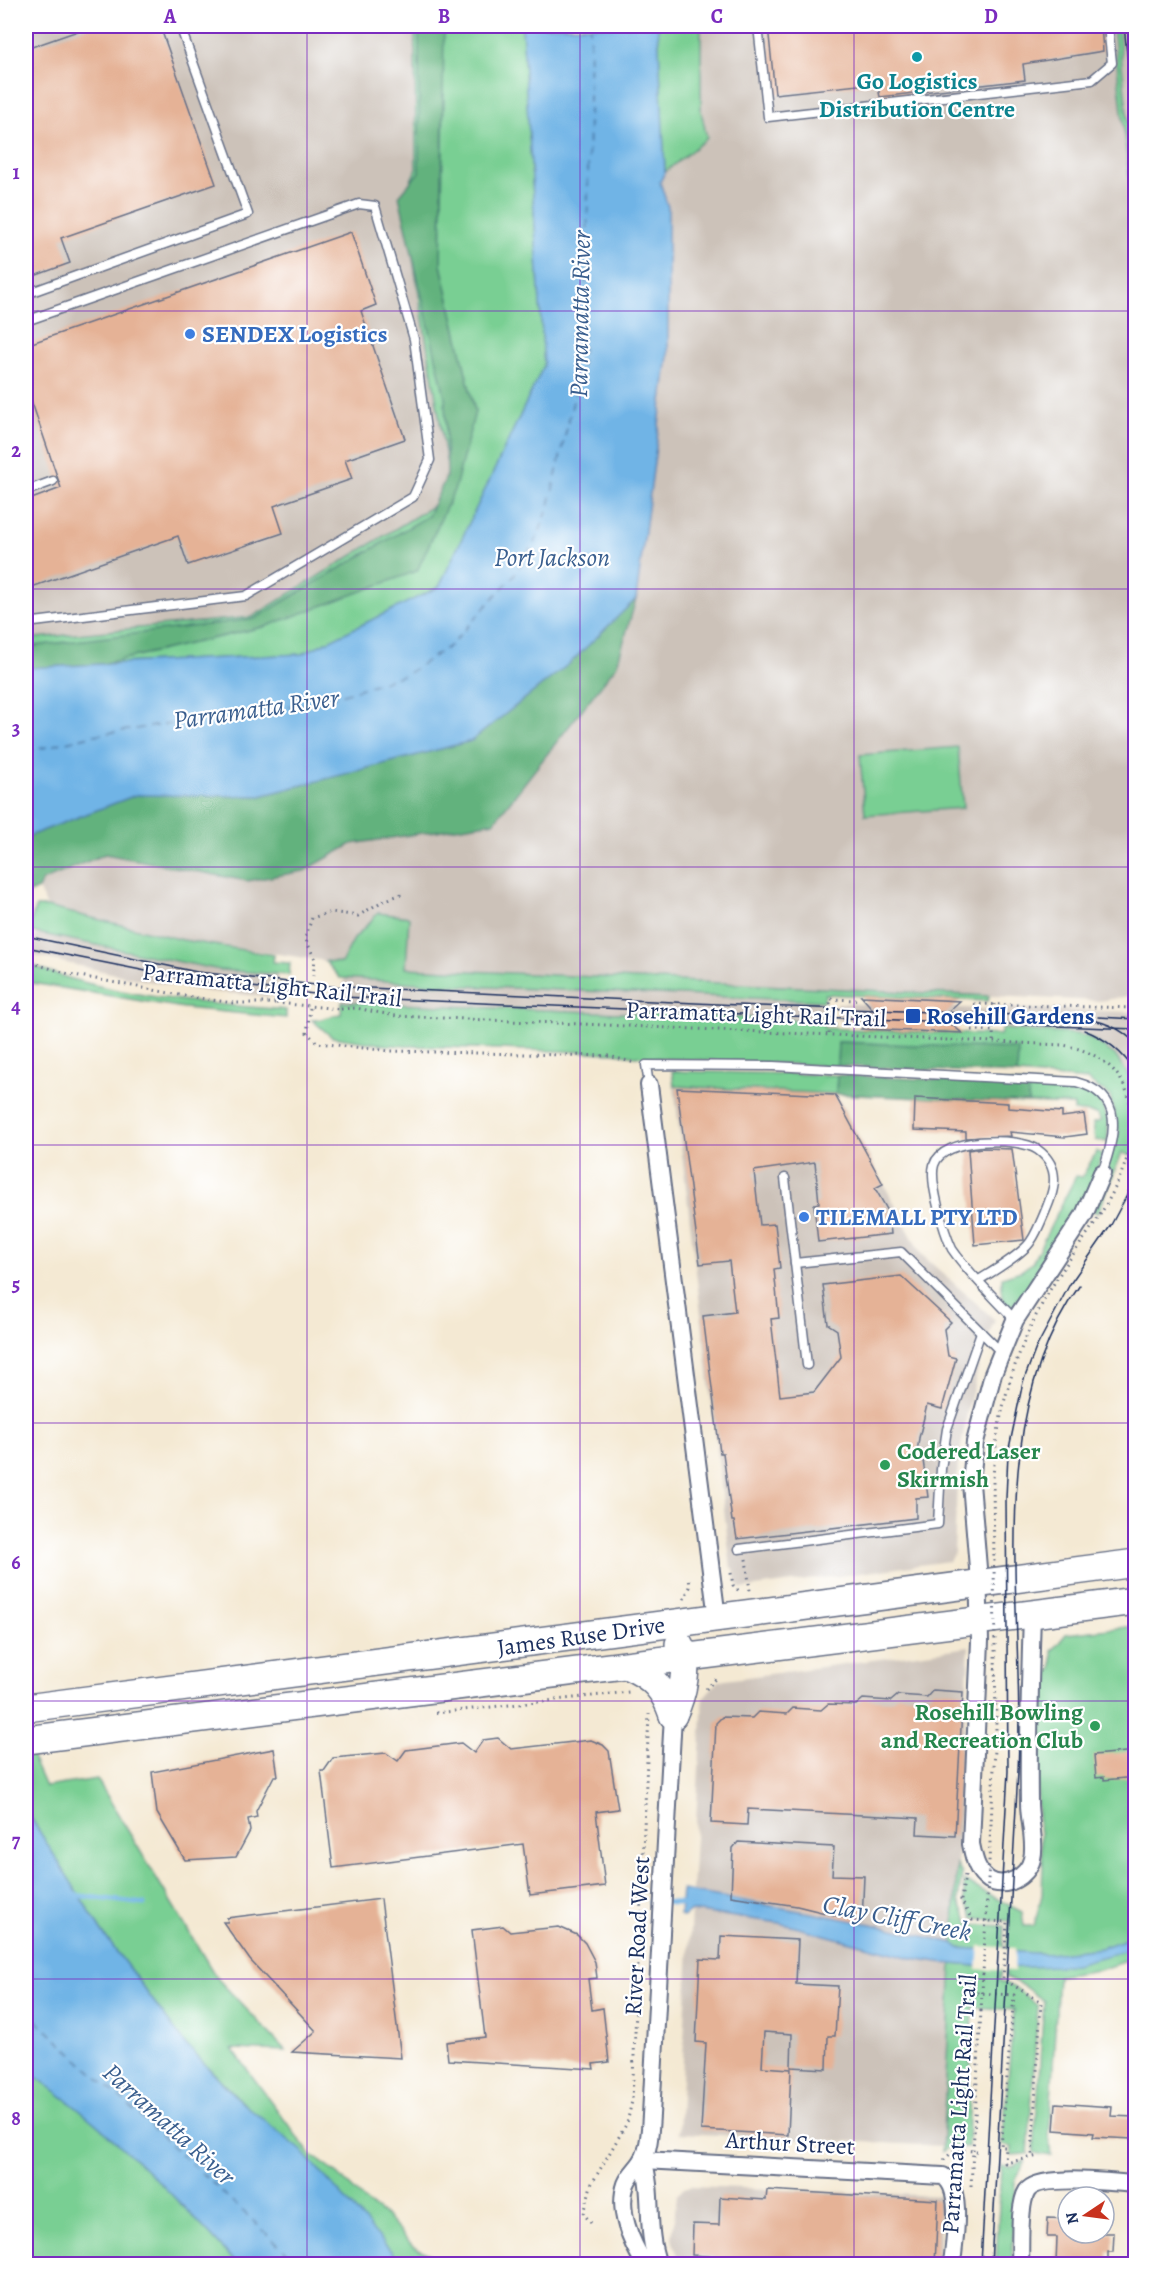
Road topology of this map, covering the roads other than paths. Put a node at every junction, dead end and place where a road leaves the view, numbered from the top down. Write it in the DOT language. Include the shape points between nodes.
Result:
graph roads {
  1 [pos="180,26"];
  2 [pos="758,26"];
  3 [pos="1108,26"];
  4 [pos="26,294"];
  5 [pos="26,321"];
  6 [pos="53,482"];
  7 [pos="26,491"];
  8 [pos="26,622"];
  9 [pos="649,1085"];
  10 [pos="1102,1173"];
  11 [pos="785,1178"];
  12 [pos="795,1263"];
  13 [pos="979,1280"];
  14 [pos="1015,1320"];
  15 [pos="981,1332"];
  16 [pos="1001,1352"];
  17 [pos="807,1365"];
  18 [pos="742,1549"];
  19 [pos="1136,1563"];
  20 [pos="979,1584"];
  21 [pos="1136,1601"];
  22 [pos="1032,1615"];
  23 [pos="717,1618"];
  24 [pos="979,1622"];
  25 [pos="658,1625"];
  26 [pos="684,1659"];
  27 [pos="628,1666"];
  28 [pos="26,1708"];
  29 [pos="661,1709"];
  30 [pos="26,1740"];
  31 [pos="643,2160"];
  32 [pos="1136,2184"];
  33 [pos="645,2265"];
  34 [pos="658,2265"];
  35 [pos="952,2265"];
  36 [pos="1020,2265"];
  1 -- 4 [label="lane" via="248,214"];
  2 -- 3 [label="lane" via="768,117 1092,80 1112,63"];
  5 -- 8 [label="lane" via="359,204 375,206 414,339 430,460 413,497 246,596"];
  6 -- 7 [label="lane"];
  9 -- 10 [label="lane" via="646,1065 773,1066 1076,1082 1095,1090 1112,1112 1114,1131"];
  9 -- 23 [label="street"];
  10 -- 14 [label="street" via="1084,1215"];
  11 -- 12 [label="lane"];
  12 -- 15 [label="lane" via="901,1252"];
  12 -- 17 [label="lane"];
  13 -- 13 [label="lane" via="947,1239 934,1165 952,1147 984,1142 1024,1143 1050,1161 1054,1191 1029,1245"];
  13 -- 14 [label="lane"];
  14 -- 16 [label="street"];
  15 -- 16 [label="lane"];
  15 -- 18 [label="lane" via="947,1429 938,1524"];
  16 -- 20 [label="street" via="972,1463"];
  19 -- 20 [label="main road, James Ruse Drive"];
  20 -- 23 [label="main road, James Ruse Drive"];
  20 -- 24 [label="street"];
  21 -- 22 [label="main road, James Ruse Drive"];
  22 -- 24 [label="main road, James Ruse Drive"];
  22 -- 24 [label="street" via="1032,1858 1025,1872 1004,1884 988,1879 976,1865 971,1844"];
  23 -- 25 [label="main road, James Ruse Drive"];
  24 -- 26 [label="main road, James Ruse Drive"];
  25 -- 26 [label="main road" via="677,1642"];
  25 -- 28 [label="main road, James Ruse Drive"];
  26 -- 27 [label="main road, James Ruse Drive"];
  26 -- 29 [label="main road" via="682,1696"];
  27 -- 29 [label="main road" via="652,1678 661,1688"];
  27 -- 30 [label="main road, James Ruse Drive"];
  29 -- 31 [label="street, River Road West" via="664,1885 651,2115"];
  31 -- 33 [label="street, River Road West" via="626,2185 624,2202 630,2236"];
  31 -- 34 [label="street, River Road West" via="648,2177 650,2238"];
  31 -- 35 [label="street, Arthur Street" via="935,2174 949,2180 956,2193"];
  32 -- 36 [label="street" via="1039,2182 1027,2190"];
}
